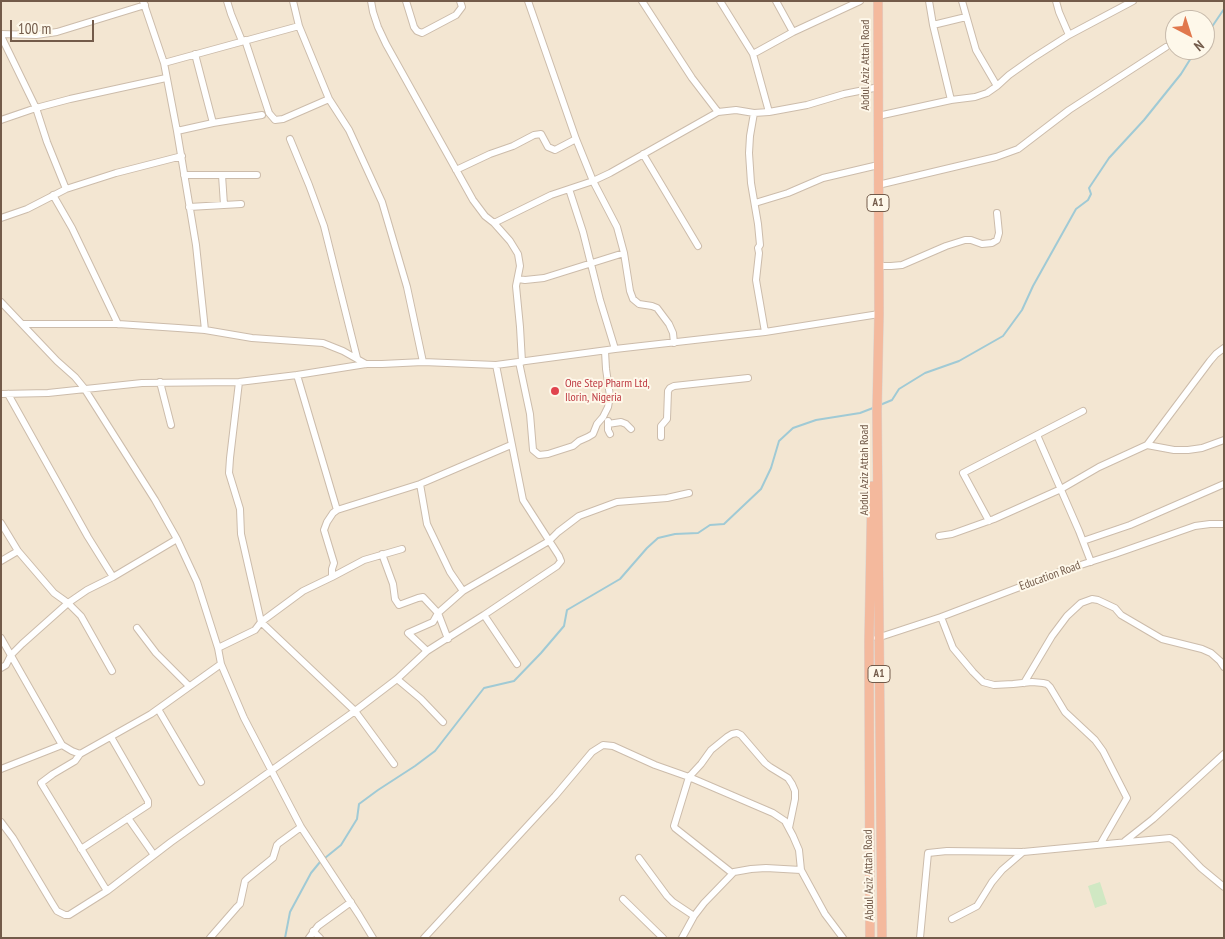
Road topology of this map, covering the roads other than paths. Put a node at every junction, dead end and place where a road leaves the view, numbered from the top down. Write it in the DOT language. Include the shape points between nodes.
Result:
graph roads {
  1 [pos="227,1"];
  2 [pos="293,1"];
  3 [pos="371,1"];
  4 [pos="406,1"];
  5 [pos="460,1"];
  6 [pos="528,1"];
  7 [pos="642,1"];
  8 [pos="720,1"];
  9 [pos="776,1"];
  10 [pos="860,1"];
  11 [pos="873,1"];
  12 [pos="878,1"];
  13 [pos="929,1"];
  14 [pos="962,1"];
  15 [pos="1056,1"];
  16 [pos="1133,1"];
  17 [pos="144,3"];
  18 [pos="966,17"];
  19 [pos="933,25"];
  20 [pos="299,26"];
  21 [pos="793,32"];
  22 [pos="1,35"];
  23 [pos="1069,35"];
  24 [pos="243,41"];
  25 [pos="1165,48"];
  26 [pos="196,54"];
  27 [pos="753,54"];
  28 [pos="164,63"];
  29 [pos="166,78"];
  30 [pos="997,86"];
  31 [pos="874,88"];
  32 [pos="329,99"];
  33 [pos="952,100"];
  34 [pos="36,108"];
  35 [pos="718,112"];
  36 [pos="768,112"];
  37 [pos="754,113"];
  38 [pos="262,115"];
  39 [pos="878,116"];
  40 [pos="1,120"];
  41 [pos="213,123"];
  42 [pos="178,131"];
  43 [pos="290,139"];
  44 [pos="576,139"];
  45 [pos="643,154"];
  46 [pos="182,156"];
  47 [pos="874,166"];
  48 [pos="456,170"];
  49 [pos="184,175"];
  50 [pos="222,175"];
  51 [pos="257,175"];
  52 [pos="593,181"];
  53 [pos="878,185"];
  54 [pos="66,189"];
  55 [pos="570,189"];
  56 [pos="53,196"];
  57 [pos="755,203"];
  58 [pos="241,204"];
  59 [pos="224,205"];
  60 [pos="189,207"];
  61 [pos="997,213"];
  62 [pos="1,218"];
  63 [pos="494,223"];
  64 [pos="698,246"];
  65 [pos="624,254"];
  66 [pos="591,264"];
  67 [pos="878,266"];
  68 [pos="518,279"];
  69 [pos="1,302"];
  70 [pos="876,315"];
  71 [pos="23,324"];
  72 [pos="118,324"];
  73 [pos="205,330"];
  74 [pos="765,332"];
  75 [pos="674,343"];
  76 [pos="1224,348"];
  77 [pos="615,349"];
  78 [pos="605,351"];
  79 [pos="357,358"];
  80 [pos="423,362"];
  81 [pos="520,362"];
  82 [pos="366,364"];
  83 [pos="496,365"];
  84 [pos="297,375"];
  85 [pos="748,378"];
  86 [pos="160,382"];
  87 [pos="239,382"];
  88 [pos="84,388"];
  89 [pos="5,394"];
  90 [pos="875,408"];
  91 [pos="1083,411"];
  92 [pos="605,413"];
  93 [pos="608,424"];
  94 [pos="171,425"];
  95 [pos="631,429"];
  96 [pos="610,434"];
  97 [pos="1036,435"];
  98 [pos="661,437"];
  99 [pos="1224,440"];
  100 [pos="511,445"];
  101 [pos="1147,445"];
  102 [pos="420,484"];
  103 [pos="1224,484"];
  104 [pos="1061,489"];
  105 [pos="689,493"];
  106 [pos="337,510"];
  107 [pos="989,521"];
  108 [pos="1,523"];
  109 [pos="1224,524"];
  110 [pos="939,536"];
  111 [pos="177,539"];
  112 [pos="549,541"];
  113 [pos="1083,541"];
  114 [pos="402,549"];
  115 [pos="18,551"];
  116 [pos="382,554"];
  117 [pos="1,561"];
  118 [pos="1091,562"];
  119 [pos="113,576"];
  120 [pos="332,577"];
  121 [pos="463,591"];
  122 [pos="68,603"];
  123 [pos="438,613"];
  124 [pos="484,615"];
  125 [pos="940,618"];
  126 [pos="261,622"];
  127 [pos="136,628"];
  128 [pos="1,638"];
  129 [pos="448,638"];
  130 [pos="879,638"];
  131 [pos="869,641"];
  132 [pos="218,648"];
  133 [pos="427,651"];
  134 [pos="11,655"];
  135 [pos="221,664"];
  136 [pos="517,664"];
  137 [pos="1224,667"];
  138 [pos="1,668"];
  139 [pos="112,672"];
  140 [pos="397,679"];
  141 [pos="1024,682"];
  142 [pos="190,686"];
  143 [pos="158,709"];
  144 [pos="355,711"];
  145 [pos="443,722"];
  146 [pos="110,737"];
  147 [pos="62,745"];
  148 [pos="80,754"];
  149 [pos="1224,754"];
  150 [pos="394,764"];
  151 [pos="1,769"];
  152 [pos="272,771"];
  153 [pos="689,777"];
  154 [pos="201,782"];
  155 [pos="128,818"];
  156 [pos="1,822"];
  157 [pos="301,827"];
  158 [pos="789,828"];
  159 [pos="1124,841"];
  160 [pos="1101,844"];
  161 [pos="81,849"];
  162 [pos="1023,852"];
  163 [pos="154,855"];
  164 [pos="639,858"];
  165 [pos="801,870"];
  166 [pos="732,873"];
  167 [pos="1224,887"];
  168 [pos="107,890"];
  169 [pos="622,899"];
  170 [pos="351,902"];
  171 [pos="694,916"];
  172 [pos="952,919"];
  173 [pos="311,934"];
  174 [pos="214,936"];
  175 [pos="320,938"];
  176 [pos="373,938"];
  177 [pos="424,938"];
  178 [pos="664,938"];
  179 [pos="682,938"];
  180 [pos="843,938"];
  181 [pos="870,938"];
  182 [pos="882,938"];
  183 [pos="920,938"];
  1 -- 24 [label="street"];
  2 -- 20 [label="street"];
  3 -- 48 [label="street" via="386,44"];
  4 -- 5 [label="street" via="414,27 422,32 456,16 462,8"];
  6 -- 44 [label="street"];
  7 -- 35 [label="street"];
  8 -- 27 [label="street"];
  9 -- 21 [label="street"];
  10 -- 21 [label="street"];
  11 -- 31 [label="highway, Abdul Aziz Attah Road / A1"];
  12 -- 39 [label="highway, Abdul Aziz Attah Road / A1"];
  13 -- 19 [label="street"];
  14 -- 18 [label="street"];
  15 -- 23 [label="street"];
  16 -- 23 [label="street"];
  17 -- 22 [label="street" via="57,32"];
  17 -- 28 [label="street"];
  18 -- 19 [label="street"];
  18 -- 30 [label="street" via="976,50"];
  19 -- 33 [label="street"];
  20 -- 24 [label="street"];
  20 -- 32 [label="street"];
  21 -- 27 [label="street"];
  22 -- 34 [label="street"];
  23 -- 30 [label="street"];
  24 -- 26 [label="street"];
  24 -- 32 [label="street" via="269,113 276,120"];
  25 -- 53 [label="street" via="1068,110 1018,149"];
  26 -- 28 [label="street"];
  26 -- 41 [label="street"];
  27 -- 36 [label="street"];
  28 -- 29 [label="street"];
  29 -- 34 [label="street"];
  29 -- 42 [label="street"];
  30 -- 33 [label="street" via="981,95"];
  31 -- 36 [label="street"];
  31 -- 47 [label="highway, Abdul Aziz Attah Road / A1"];
  32 -- 80 [label="street" via="349,130 382,202 407,287"];
  33 -- 39 [label="street"];
  34 -- 40 [label="street"];
  34 -- 54 [label="street"];
  35 -- 37 [label="street"];
  35 -- 45 [label="street"];
  36 -- 37 [label="street"];
  37 -- 57 [label="street" via="749,153"];
  38 -- 41 [label="street"];
  39 -- 53 [label="highway, Abdul Aziz Attah Road / A1"];
  41 -- 42 [label="street"];
  42 -- 46 [label="street"];
  43 -- 79 [label="street" via="324,226"];
  44 -- 48 [label="street" via="555,150 548,148 541,134"];
  44 -- 52 [label="street"];
  45 -- 52 [label="street"];
  45 -- 64 [label="street"];
  46 -- 49 [label="street"];
  46 -- 54 [label="street"];
  47 -- 57 [label="street" via="823,178"];
  47 -- 70 [label="highway, Abdul Aziz Attah Road / A1"];
  48 -- 63 [label="street" via="472,200"];
  49 -- 50 [label="street"];
  49 -- 60 [label="street"];
  50 -- 51 [label="street"];
  50 -- 59 [label="street"];
  52 -- 55 [label="street"];
  52 -- 65 [label="street" via="617,227"];
  53 -- 67 [label="highway, Abdul Aziz Attah Road / A1"];
  54 -- 56 [label="street"];
  55 -- 63 [label="street"];
  55 -- 66 [label="street"];
  56 -- 62 [label="street"];
  56 -- 72 [label="street"];
  57 -- 74 [label="street" via="760,245 756,280"];
  58 -- 59 [label="street"];
  59 -- 60 [label="street"];
  60 -- 73 [label="street"];
  61 -- 67 [label="street" via="999,233 992,243 965,240 902,265"];
  63 -- 68 [label="street" via="518,254"];
  65 -- 66 [label="street"];
  65 -- 75 [label="street" via="633,299 639,304 657,308 669,324"];
  66 -- 68 [label="street" via="544,278"];
  66 -- 77 [label="street"];
  67 -- 70 [label="highway, Abdul Aziz Attah Road / A1"];
  68 -- 81 [label="street"];
  69 -- 71 [label="street"];
  70 -- 74 [label="street"];
  70 -- 90 [label="highway, Abdul Aziz Attah Road / A1"];
  71 -- 72 [label="street"];
  71 -- 88 [label="street"];
  72 -- 73 [label="street"];
  73 -- 79 [label="street" via="252,338 323,343"];
  74 -- 75 [label="street"];
  75 -- 77 [label="street"];
  76 -- 101 [label="street" via="1210,361"];
  77 -- 78 [label="street"];
  78 -- 81 [label="street"];
  78 -- 92 [label="street" via="610,396"];
  79 -- 82 [label="street"];
  80 -- 82 [label="street"];
  80 -- 83 [label="street"];
  81 -- 83 [label="street"];
  81 -- 92 [label="street" via="534,450 539,455 573,446 588,438"];
  82 -- 84 [label="street"];
  83 -- 100 [label="street"];
  84 -- 87 [label="street"];
  84 -- 106 [label="street"];
  85 -- 98 [label="street" via="670,388 667,419 661,426"];
  86 -- 87 [label="street"];
  86 -- 88 [label="street"];
  86 -- 94 [label="street"];
  87 -- 126 [label="street" via="229,473 240,509 241,534"];
  88 -- 89 [label="street"];
  88 -- 111 [label="street"];
  89 -- 119 [label="street"];
  90 -- 130 [label="highway, Abdul Aziz Attah Road / A1"];
  90 -- 131 [label="highway, Abdul Aziz Attah Road / A1"];
  91 -- 97 [label="street"];
  92 -- 93 [label="street"];
  93 -- 95 [label="street" via="621,422"];
  93 -- 96 [label="street"];
  97 -- 104 [label="street"];
  97 -- 107 [label="street" via="963,473"];
  99 -- 101 [label="street" via="1188,450"];
  100 -- 102 [label="street"];
  100 -- 112 [label="street" via="523,500"];
  101 -- 104 [label="street"];
  102 -- 106 [label="street"];
  102 -- 121 [label="street" via="427,524"];
  103 -- 113 [label="street" via="1130,525"];
  104 -- 107 [label="street"];
  104 -- 113 [label="street"];
  105 -- 112 [label="street" via="605,506 574,519"];
  106 -- 120 [label="street" via="324,530 334,563"];
  107 -- 110 [label="street"];
  108 -- 115 [label="street"];
  109 -- 118 [label="street, Education Road" via="1196,526"];
  111 -- 119 [label="street"];
  111 -- 132 [label="street" via="197,582"];
  112 -- 121 [label="street"];
  112 -- 124 [label="street" via="560,556 557,566"];
  113 -- 118 [label="street"];
  114 -- 116 [label="street"];
  115 -- 117 [label="street"];
  115 -- 122 [label="street" via="54,593"];
  116 -- 120 [label="street"];
  116 -- 123 [label="street" via="399,605 423,597"];
  118 -- 125 [label="street, Education Road"];
  119 -- 122 [label="street"];
  120 -- 126 [label="street" via="303,591"];
  121 -- 123 [label="street"];
  122 -- 134 [label="street"];
  122 -- 139 [label="street" via="82,616"];
  123 -- 129 [label="street"];
  123 -- 133 [label="street" via="433,622 408,633"];
  124 -- 129 [label="street"];
  124 -- 136 [label="street"];
  125 -- 130 [label="street, Education Road"];
  125 -- 141 [label="street" via="953,648 983,682"];
  126 -- 132 [label="street" via="255,630"];
  126 -- 144 [label="street"];
  127 -- 142 [label="street"];
  128 -- 134 [label="street"];
  129 -- 133 [label="street"];
  130 -- 131 [label="street, Education Road"];
  130 -- 182 [label="highway, Abdul Aziz Attah Road / A1"];
  131 -- 181 [label="highway, Abdul Aziz Attah Road / A1"];
  132 -- 135 [label="street"];
  133 -- 140 [label="street"];
  134 -- 138 [label="street"];
  134 -- 147 [label="street"];
  135 -- 142 [label="street"];
  135 -- 152 [label="street"];
  137 -- 141 [label="street" via="1211,653 1162,639 1121,615 1115,608 1092,599 1081,603 1067,616"];
  140 -- 144 [label="street"];
  140 -- 145 [label="street"];
  141 -- 160 [label="street" via="1043,683 1050,687 1065,712 1104,751 1127,798"];
  142 -- 143 [label="street"];
  143 -- 146 [label="street"];
  143 -- 154 [label="street"];
  144 -- 150 [label="street"];
  144 -- 152 [label="street"];
  146 -- 148 [label="street"];
  146 -- 155 [label="street" via="148,801 148,805"];
  147 -- 148 [label="street"];
  147 -- 151 [label="street"];
  148 -- 161 [label="street" via="41,783"];
  149 -- 159 [label="street"];
  152 -- 157 [label="street"];
  152 -- 163 [label="street"];
  153 -- 158 [label="street" via="773,813"];
  153 -- 158 [label="street" via="711,750 726,737 737,733 765,763 792,784 795,799"];
  153 -- 166 [label="street" via="675,828"];
  153 -- 177 [label="street" via="613,746 603,745 592,752"];
  155 -- 161 [label="street"];
  155 -- 163 [label="street"];
  156 -- 168 [label="street" via="57,911 69,915"];
  157 -- 170 [label="street"];
  157 -- 174 [label="street" via="278,843 273,858 245,881 240,904"];
  158 -- 165 [label="street" via="799,850"];
  159 -- 160 [label="street"];
  159 -- 167 [label="street" via="1170,838"];
  160 -- 162 [label="street"];
  161 -- 168 [label="street"];
  162 -- 172 [label="street" via="1002,870 977,906"];
  162 -- 183 [label="street" via="928,853"];
  163 -- 168 [label="street"];
  164 -- 171 [label="street" via="667,896"];
  165 -- 166 [label="street" via="766,868"];
  165 -- 180 [label="street" via="825,914"];
  166 -- 171 [label="street"];
  169 -- 178 [label="street"];
  170 -- 173 [label="street"];
  170 -- 176 [label="street"];
  171 -- 179 [label="street"];
  173 -- 175 [label="street"];
}
